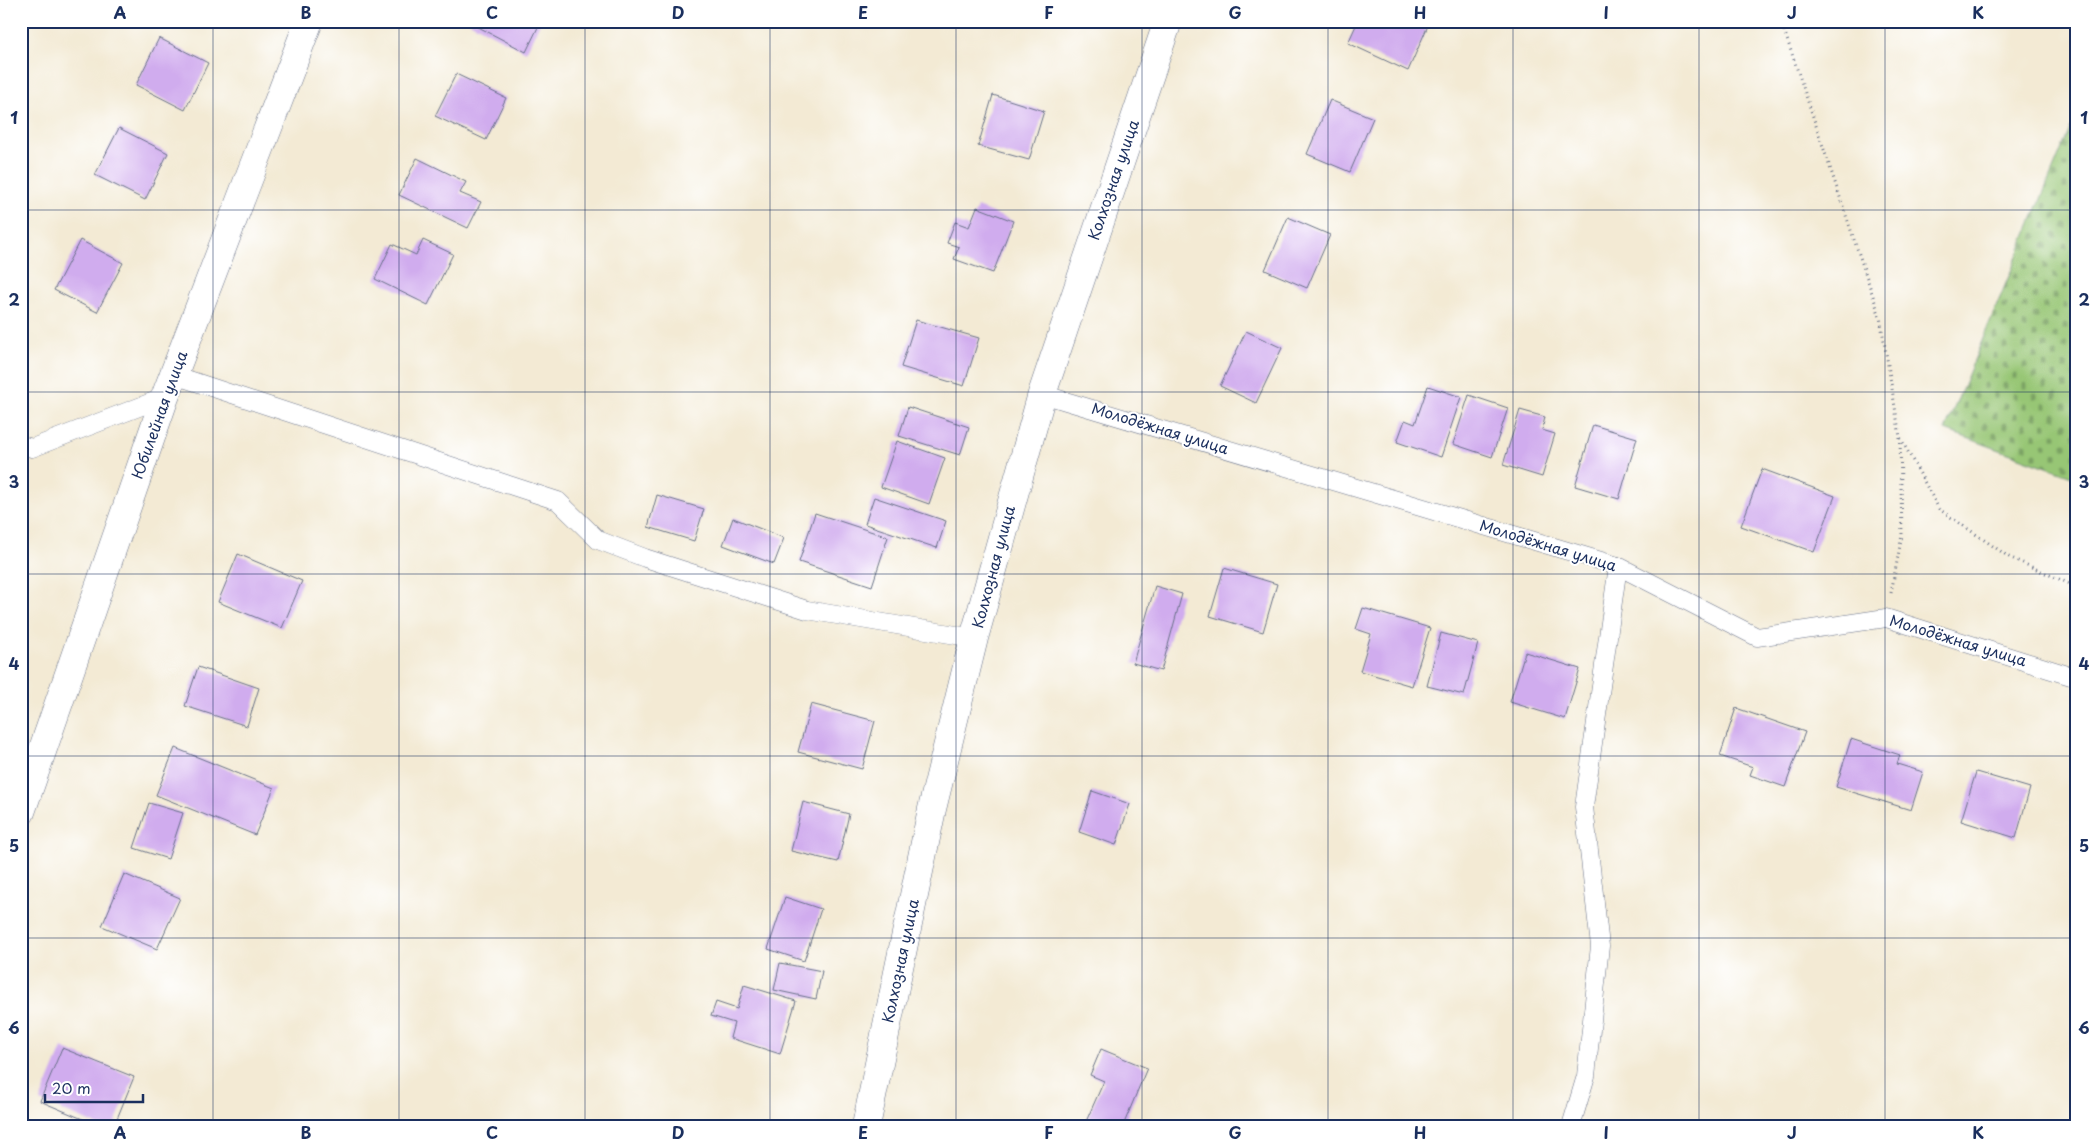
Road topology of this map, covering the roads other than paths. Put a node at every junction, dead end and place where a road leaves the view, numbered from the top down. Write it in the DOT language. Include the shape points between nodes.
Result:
graph roads {
  1 [pos="309,21"];
  2 [pos="1168,21"];
  3 [pos="170,386"];
  4 [pos="1042,394"];
  5 [pos="21,445"];
  6 [pos="1618,566"];
  7 [pos="974,638"];
  8 [pos="2077,678"];
  9 [pos="21,812"];
  10 [pos="866,1126"];
  11 [pos="1571,1126"];
  1 -- 3 [label="street, Юбилейная улица"];
  2 -- 4 [label="street, Колхозная улица"];
  3 -- 5 [label="lane" via="32,448"];
  3 -- 7 [label="lane" via="558,501 598,540 807,610"];
  3 -- 9 [label="street, Юбилейная улица"];
  4 -- 6 [label="lane, Молодёжная улица"];
  4 -- 7 [label="street, Колхозная улица"];
  6 -- 8 [label="lane, Молодёжная улица" via="1757,637 1886,618"];
  6 -- 11 [label="lane" via="1584,807 1600,946 1586,1076"];
  7 -- 10 [label="street, Колхозная улица" via="932,809"];
}
